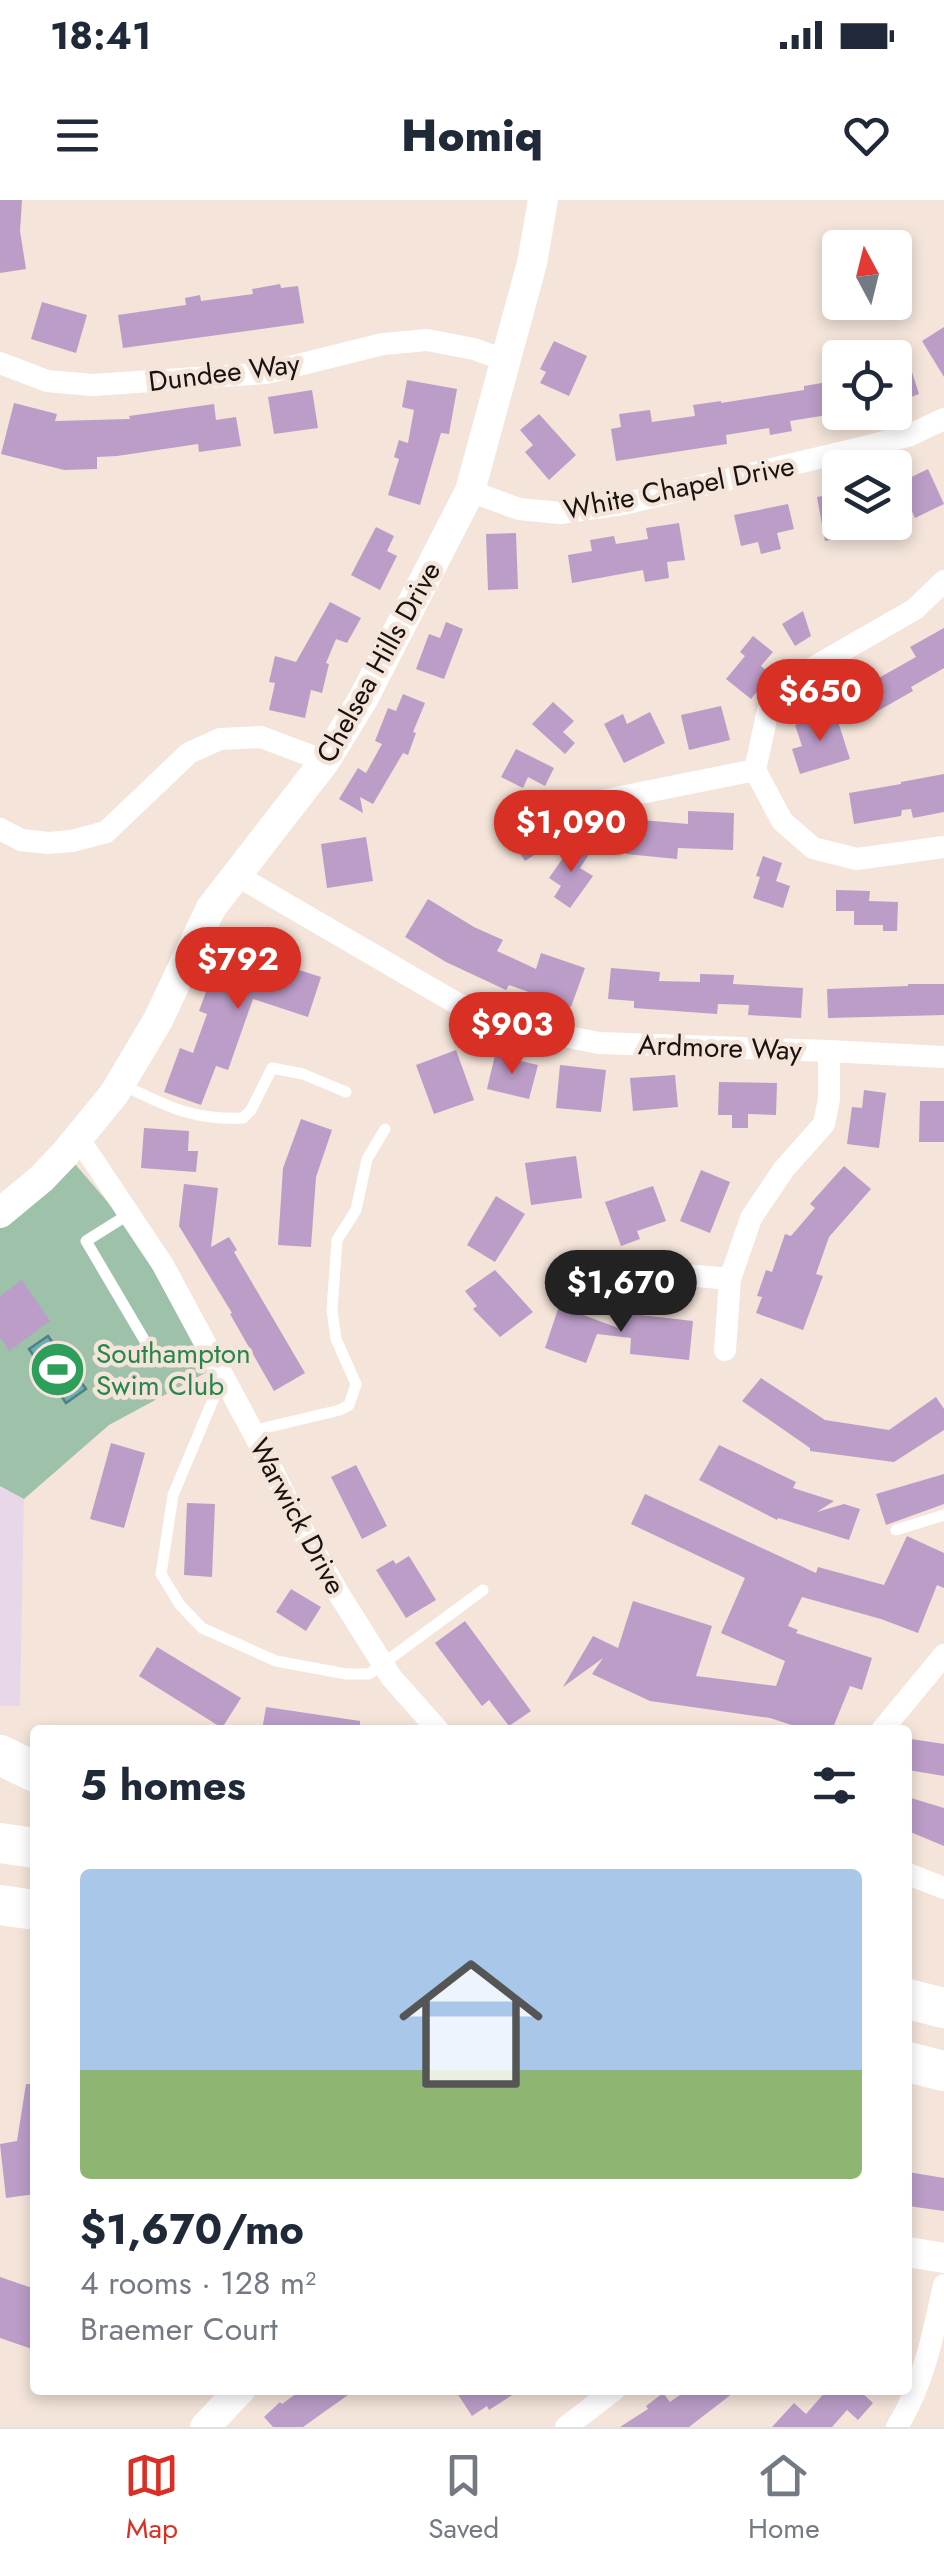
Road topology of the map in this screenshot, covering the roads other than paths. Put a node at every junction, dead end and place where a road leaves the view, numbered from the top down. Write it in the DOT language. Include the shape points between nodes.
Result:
graph roads {
  1 [pos="543,200"];
  2 [pos="507,361"];
  3 [pos="0,363"];
  4 [pos="944,419"];
  5 [pos="470,491"];
  6 [pos="944,582"];
  7 [pos="326,761"];
  8 [pos="754,770"];
  9 [pos="601,801"];
  10 [pos="0,830"];
  11 [pos="944,846"];
  12 [pos="236,875"];
  13 [pos="830,1051"];
  14 [pos="944,1057"];
  15 [pos="120,1084"];
  16 [pos="346,1092"];
  17 [pos="385,1129"];
  18 [pos="79,1139"];
  19 [pos="0,1213"];
  20 [pos="128,1214"];
  21 [pos="587,1266"];
  22 [pos="730,1278"];
  23 [pos="725,1350"];
  24 [pos="152,1353"];
  25 [pos="223,1376"];
  26 [pos="252,1431"];
  27 [pos="944,1515"];
  28 [pos="896,1530"];
  29 [pos="482,1590"];
  30 [pos="944,1655"];
  31 [pos="383,1663"];
  32 [pos="434,1725"];
  33 [pos="886,1725"];
  34 [pos="0,1755"];
  35 [pos="30,1770"];
  36 [pos="0,1843"];
  37 [pos="30,1847"];
  38 [pos="912,1876"];
  39 [pos="944,1888"];
  40 [pos="0,1905"];
  41 [pos="30,1909"];
  42 [pos="912,1999"];
  43 [pos="944,2008"];
  44 [pos="912,2063"];
  45 [pos="944,2071"];
  46 [pos="912,2253"];
  47 [pos="944,2258"];
  48 [pos="944,2286"];
  49 [pos="235,2395"];
  50 [pos="608,2395"];
  51 [pos="205,2427"];
  52 [pos="566,2427"];
  53 [pos="897,2427"];
  1 -- 2 [label="street, Chelsea Hills Drive"];
  2 -- 3 [label="street, Dundee Way" via="426,340 266,373 93,385 47,381"];
  2 -- 5 [label="street, Chelsea Hills Drive"];
  4 -- 5 [label="street, White Chapel Drive" via="865,447 624,504 560,513 519,509"];
  5 -- 7 [label="street, Chelsea Hills Drive"];
  6 -- 8 [label="street" via="915,609 795,678 768,710"];
  7 -- 10 [label="street" via="261,738 220,739 189,753 106,832 48,843"];
  7 -- 12 [label="street, Chelsea Hills Drive"];
  8 -- 9 [label="street"];
  8 -- 11 [label="street" via="782,821 813,848 856,859"];
  12 -- 13 [label="street, Ardmore Way" via="456,1002 524,1028 600,1044"];
  12 -- 15 [label="street, Chelsea Hills Drive" via="211,908"];
  13 -- 14 [label="street, Ardmore Way"];
  13 -- 22 [label="street" via="824,1124 751,1218"];
  15 -- 16 [label="lane" via="214,1120 243,1118 272,1068"];
  15 -- 18 [label="street, Chelsea Hills Drive"];
  17 -- 26 [label="lane" via="366,1159 356,1210 337,1240 332,1310 336,1339 356,1384 353,1396 340,1410"];
  18 -- 19 [label="street, Chelsea Hills Drive"];
  18 -- 20 [label="street, Warwick Drive"];
  20 -- 24 [label="lane" via="86,1241"];
  20 -- 25 [label="street, Warwick Drive"];
  21 -- 22 [label="street"];
  22 -- 23 [label="street"];
  25 -- 26 [label="street, Warwick Drive"];
  25 -- 31 [label="lane" via="173,1495 161,1574 202,1628 276,1661 358,1674"];
  26 -- 31 [label="street, Warwick Drive"];
  27 -- 28 [label="lane"];
  29 -- 31 [label="lane"];
  30 -- 33 [label="street"];
  31 -- 32 [label="street, Warwick Drive"];
  34 -- 35 [label="highway"];
  36 -- 37 [label="highway"];
  38 -- 39 [label="street"];
  40 -- 41 [label="highway"];
  42 -- 43 [label="highway"];
  44 -- 45 [label="highway"];
  46 -- 47 [label="street"];
  48 -- 53 [label="street" via="930,2352"];
  49 -- 51 [label="street"];
  50 -- 52 [label="street"];
}
